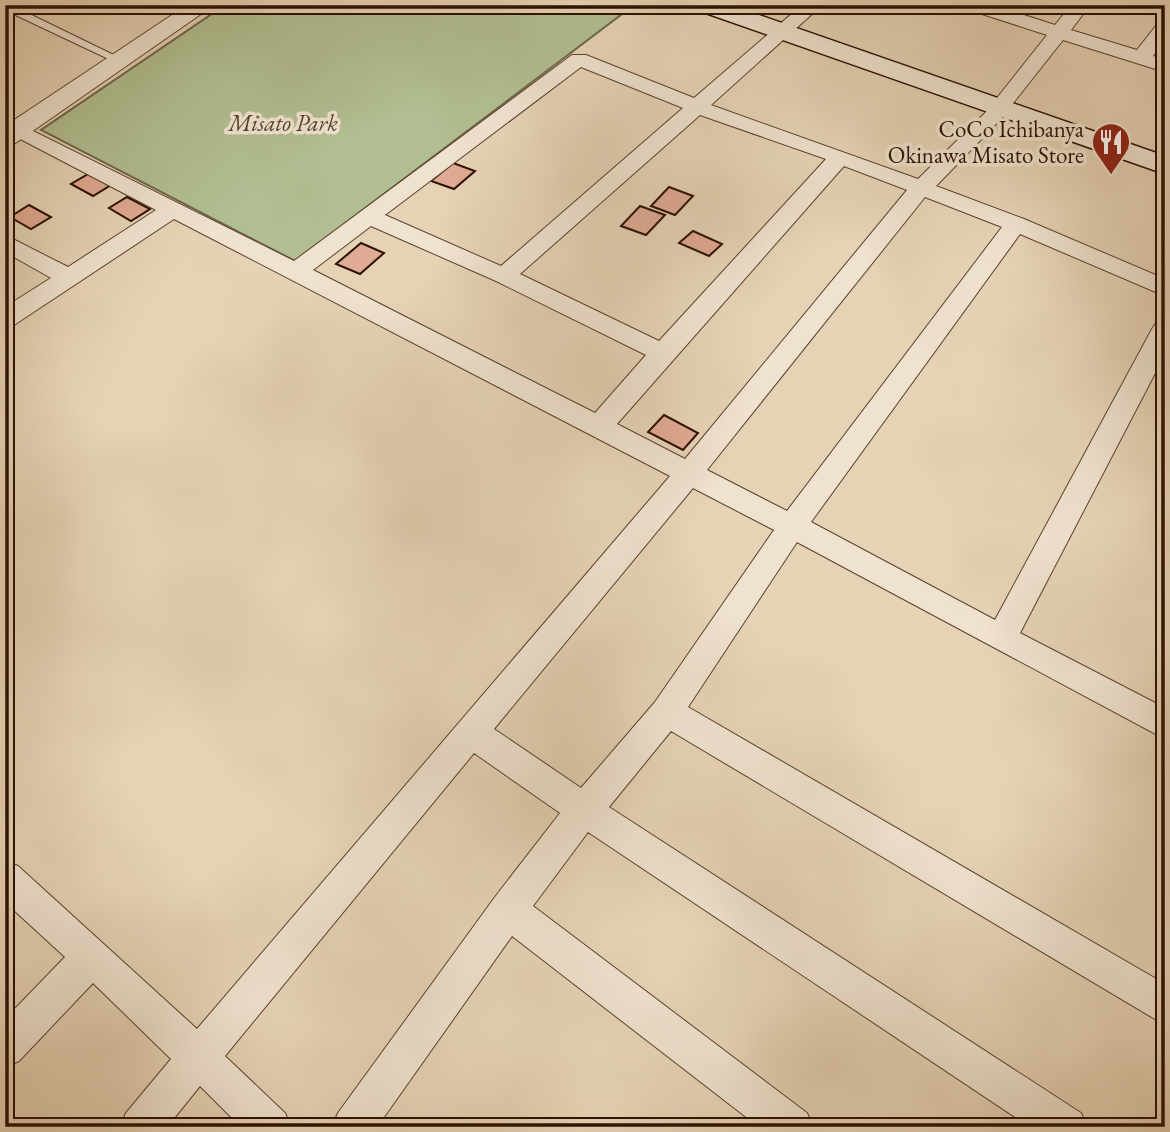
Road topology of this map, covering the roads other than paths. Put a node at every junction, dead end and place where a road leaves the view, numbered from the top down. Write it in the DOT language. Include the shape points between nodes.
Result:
graph roads {
  1 [pos="203,5"];
  2 [pos="706,5"];
  3 [pos="813,5"];
  4 [pos="1081,5"];
  5 [pos="5,6"];
  6 [pos="982,6"];
  7 [pos="1165,27"];
  8 [pos="1060,32"];
  9 [pos="784,33"];
  10 [pos="1141,58"];
  11 [pos="121,61"];
  12 [pos="1165,66"];
  13 [pos="697,107"];
  14 [pos="999,108"];
  15 [pos="9,130"];
  16 [pos="840,157"];
  17 [pos="1165,166"];
  18 [pos="922,187"];
  19 [pos="173,209"];
  20 [pos="368,216"];
  21 [pos="1016,224"];
  22 [pos="5,242"];
  23 [pos="295,272"];
  24 [pos="503,276"];
  25 [pos="69,278"];
  26 [pos="1165,288"];
  27 [pos="5,319"];
  28 [pos="1165,329"];
  29 [pos="663,353"];
  30 [pos="599,427"];
  31 [pos="689,473"];
  32 [pos="792,526"];
  33 [pos="1002,637"];
  34 [pos="667,712"];
  35 [pos="1165,725"];
  36 [pos="471,732"];
  37 [pos="584,810"];
  38 [pos="5,878"];
  39 [pos="508,910"];
  40 [pos="92,956"];
  41 [pos="1165,1006"];
  42 [pos="5,1047"];
  43 [pos="200,1058"];
  44 [pos="140,1127"];
  45 [pos="271,1127"];
  46 [pos="352,1127"];
  47 [pos="793,1127"];
  48 [pos="1067,1127"];
  1 -- 11 [label="street"];
  2 -- 9 [label="main road"];
  3 -- 9 [label="street"];
  4 -- 8 [label="street"];
  5 -- 11 [label="lane"];
  6 -- 8 [label="street"];
  7 -- 10 [label="street"];
  8 -- 10 [label="street"];
  8 -- 14 [label="street"];
  9 -- 13 [label="street"];
  9 -- 14 [label="main road"];
  10 -- 12 [label="street"];
  11 -- 15 [label="street"];
  13 -- 16 [label="street"];
  13 -- 20 [label="street" via="579,59"];
  13 -- 24 [label="street"];
  14 -- 17 [label="main road"];
  14 -- 18 [label="street"];
  15 -- 19 [label="street"];
  16 -- 18 [label="street"];
  16 -- 29 [label="street"];
  18 -- 21 [label="street"];
  18 -- 31 [label="street"];
  19 -- 23 [label="street"];
  19 -- 25 [label="street"];
  20 -- 23 [label="street"];
  20 -- 24 [label="street"];
  21 -- 26 [label="street"];
  21 -- 32 [label="street"];
  22 -- 25 [label="street"];
  23 -- 30 [label="street"];
  24 -- 29 [label="street"];
  25 -- 27 [label="street"];
  28 -- 33 [label="street"];
  29 -- 30 [label="street"];
  30 -- 31 [label="street"];
  31 -- 32 [label="street"];
  31 -- 36 [label="street"];
  32 -- 33 [label="street"];
  32 -- 34 [label="street"];
  33 -- 35 [label="street"];
  34 -- 37 [label="street"];
  34 -- 41 [label="street"];
  36 -- 37 [label="street"];
  36 -- 43 [label="street"];
  37 -- 39 [label="street"];
  37 -- 48 [label="street"];
  38 -- 40 [label="street"];
  39 -- 46 [label="street"];
  39 -- 47 [label="street"];
  40 -- 42 [label="street"];
  40 -- 43 [label="street"];
  43 -- 44 [label="street"];
  43 -- 45 [label="street"];
}
